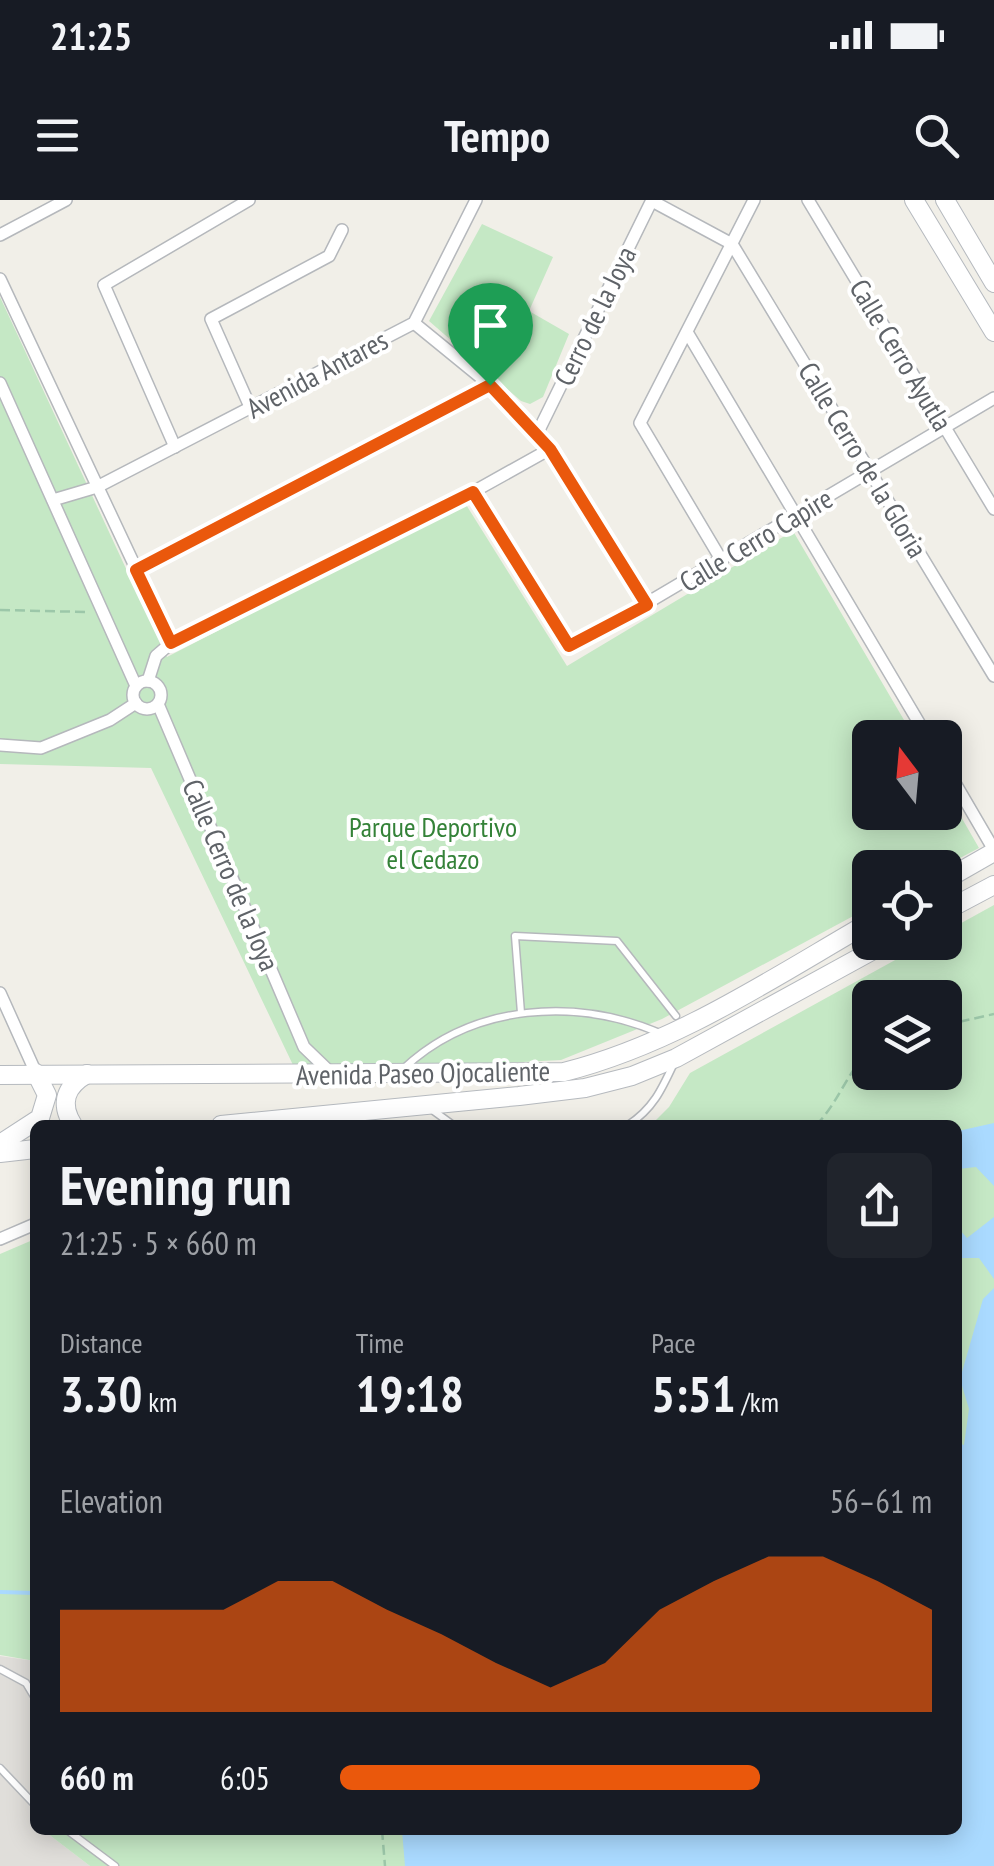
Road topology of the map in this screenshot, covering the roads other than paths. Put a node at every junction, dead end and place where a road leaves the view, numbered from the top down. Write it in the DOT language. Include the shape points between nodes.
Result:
graph roads {
  1 [pos="66,200"];
  2 [pos="250,200"];
  3 [pos="458,200"];
  4 [pos="754,200"];
  5 [pos="808,200"];
  6 [pos="914,200"];
  7 [pos="945,200"];
  8 [pos="652,201"];
  9 [pos="474,204"];
  10 [pos="342,230"];
  11 [pos="0,235"];
  12 [pos="732,244"];
  13 [pos="0,279"];
  14 [pos="994,283"];
  15 [pos="414,322"];
  16 [pos="686,332"];
  17 [pos="994,332"];
  18 [pos="0,382"];
  19 [pos="490,385"];
  20 [pos="994,398"];
  21 [pos="251,408"];
  22 [pos="944,427"];
  23 [pos="538,432"];
  24 [pos="175,448"];
  25 [pos="550,449"];
  26 [pos="870,472"];
  27 [pos="97,487"];
  28 [pos="473,492"];
  29 [pos="53,500"];
  30 [pos="994,509"];
  31 [pos="797,516"];
  32 [pos="722,560"];
  33 [pos="136,570"];
  34 [pos="647,605"];
  35 [pos="171,643"];
  36 [pos="994,676"];
  37 [pos="142,683"];
  38 [pos="136,703"];
  39 [pos="158,704"];
  40 [pos="917,720"];
  41 [pos="0,744"];
  42 [pos="962,795"];
  43 [pos="994,851"];
  44 [pos="962,870"];
  45 [pos="994,884"];
  46 [pos="962,902"];
  47 [pos="852,932"];
  48 [pos="855,960"];
  49 [pos="0,993"];
  50 [pos="521,1013"];
  51 [pos="676,1016"];
  52 [pos="668,1037"];
  53 [pos="304,1047"];
  54 [pos="676,1058"];
  55 [pos="36,1073"];
  56 [pos="88,1073"];
  57 [pos="331,1073"];
  58 [pos="294,1074"];
  59 [pos="396,1074"];
  60 [pos="0,1075"];
  61 [pos="426,1105"];
  62 [pos="37,1120"];
  63 [pos="70,1120"];
  64 [pos="272,1120"];
  65 [pos="446,1120"];
  66 [pos="633,1120"];
  67 [pos="30,1124"];
  68 [pos="0,1144"];
  69 [pos="30,1149"];
  70 [pos="0,1153"];
  71 [pos="30,1226"];
  72 [pos="0,1239"];
  73 [pos="0,1669"];
  74 [pos="30,1689"];
  75 [pos="0,1768"];
  76 [pos="30,1801"];
  77 [pos="74,1835"];
  78 [pos="115,1866"];
  1 -- 11 [label="street"];
  2 -- 24 [label="street" via="104,284"];
  3 -- 9 [label="street"];
  4 -- 12 [label="street"];
  5 -- 22 [label="street, Calle Cerro Ayutla"];
  6 -- 17 [label="main road"];
  7 -- 14 [label="main road"];
  8 -- 12 [label="street"];
  8 -- 23 [label="street, Cerro de la Joya"];
  9 -- 15 [label="street, Avenida Antares"];
  10 -- 21 [label="street" via="329,256 211,319"];
  12 -- 16 [label="street"];
  12 -- 26 [label="street, Calle Cerro de la Gloria"];
  13 -- 27 [label="street"];
  15 -- 19 [label="street"];
  15 -- 21 [label="street, Avenida Antares"];
  16 -- 31 [label="street"];
  16 -- 32 [label="street" via="640,423"];
  18 -- 29 [label="street"];
  19 -- 23 [label="street"];
  19 -- 33 [label="street"];
  20 -- 22 [label="street, Calle Cerro Capire"];
  21 -- 24 [label="street, Avenida Antares"];
  22 -- 26 [label="street, Calle Cerro Capire"];
  22 -- 30 [label="street, Calle Cerro Ayutla"];
  23 -- 25 [label="street"];
  24 -- 27 [label="street, Avenida Antares"];
  25 -- 28 [label="street"];
  25 -- 34 [label="street"];
  26 -- 31 [label="street, Calle Cerro Capire"];
  26 -- 36 [label="street, Calle Cerro de la Gloria"];
  27 -- 29 [label="street, Avenida Antares"];
  27 -- 33 [label="street"];
  28 -- 34 [label="street, Calle Cerro Capire" via="569,646"];
  28 -- 35 [label="street"];
  29 -- 37 [label="street"];
  31 -- 32 [label="street, Calle Cerro Capire"];
  31 -- 40 [label="street"];
  32 -- 34 [label="street, Calle Cerro Capire"];
  33 -- 35 [label="street"];
  35 -- 37 [label="street"];
  37 -- 38 [label="street"];
  37 -- 39 [label="street" via="158,686"];
  38 -- 39 [label="street" via="146,709"];
  38 -- 41 [label="street" via="41,748"];
  39 -- 53 [label="street, Calle Cerro de la Joya"];
  42 -- 43 [label="street"];
  43 -- 44 [label="main road"];
  45 -- 46 [label="main road"];
  47 -- 52 [label="main road, Avenida Paseo Ojocaliente"];
  48 -- 54 [label="main road, Avenida Paseo Ojocaliente"];
  49 -- 55 [label="street"];
  50 -- 51 [label="lane" via="514,936 617,941"];
  50 -- 52 [label="lane" via="609,1016"];
  50 -- 59 [label="lane" via="438,1040"];
  52 -- 59 [label="main road, Avenida Paseo Ojocaliente" via="564,1072"];
  53 -- 57 [label="street"];
  53 -- 58 [label="street"];
  54 -- 61 [label="main road, Avenida Paseo Ojocaliente" via="585,1088"];
  54 -- 66 [label="lane" via="659,1096"];
  55 -- 56 [label="main road, Avenida Paseo Ojocaliente"];
  55 -- 60 [label="main road, Avenida Paseo Ojocaliente"];
  55 -- 62 [label="main road" via="48,1095"];
  56 -- 58 [label="main road, Avenida Paseo Ojocaliente"];
  56 -- 63 [label="main road" via="66,1095"];
  57 -- 58 [label="main road, Avenida Paseo Ojocaliente"];
  57 -- 59 [label="main road, Avenida Paseo Ojocaliente"];
  61 -- 64 [label="main road, Avenida Paseo Ojocaliente"];
  61 -- 65 [label="lane"];
  67 -- 68 [label="main road"];
  69 -- 70 [label="main road"];
  71 -- 72 [label="street"];
  73 -- 74 [label="lane"];
  75 -- 76 [label="lane"];
  77 -- 78 [label="lane"];
}
